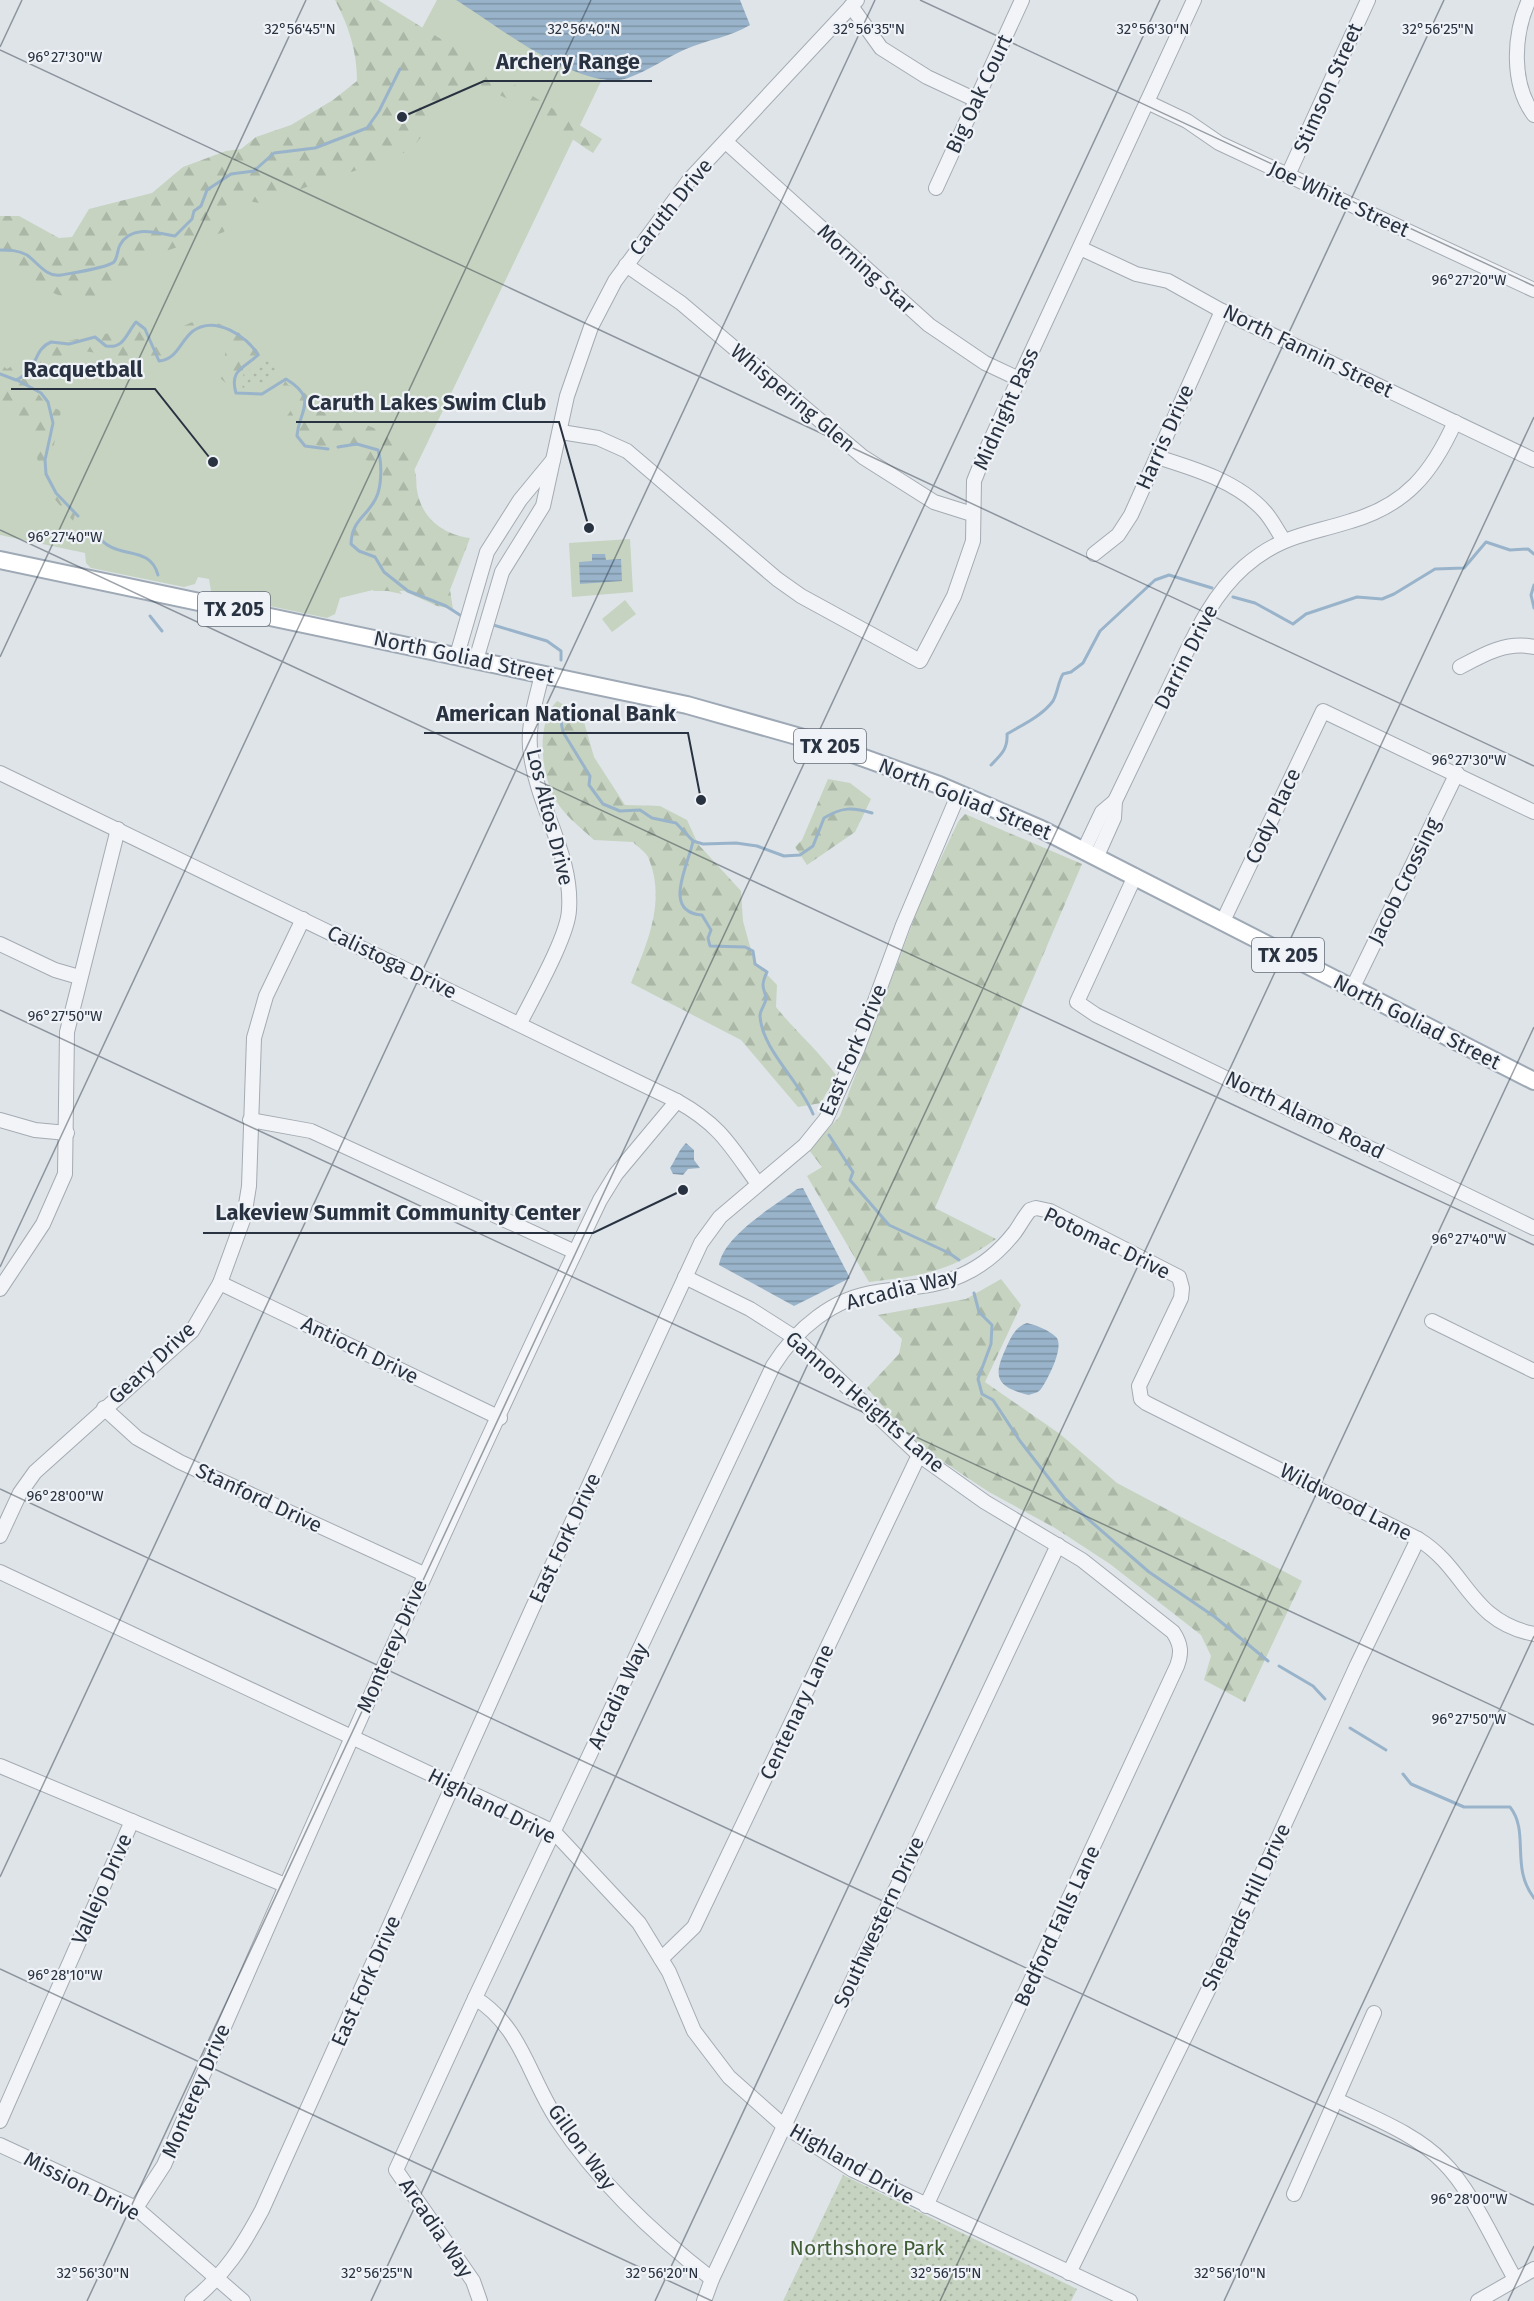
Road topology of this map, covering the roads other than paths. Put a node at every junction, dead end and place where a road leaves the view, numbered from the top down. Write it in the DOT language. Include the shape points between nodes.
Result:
graph roads {
  1 [pos="1022,0"];
  2 [pos="1194,0"];
  3 [pos="1368,0"];
  4 [pos="1529,0"];
  5 [pos="854,3"];
  6 [pos="974,99"];
  7 [pos="1147,102"];
  8 [pos="1534,115"];
  9 [pos="726,142"];
  10 [pos="1288,175"];
  11 [pos="936,188"];
  12 [pos="1080,248"];
  13 [pos="626,265"];
  14 [pos="1534,290"];
  15 [pos="1222,311"];
  16 [pos="1019,379"];
  17 [pos="1455,422"];
  18 [pos="561,432"];
  19 [pos="556,456"];
  20 [pos="1157,457"];
  21 [pos="1534,460"];
  22 [pos="972,514"];
  23 [pos="1283,539"];
  24 [pos="1094,554"];
  25 [pos="0,560"];
  26 [pos="1534,647"];
  27 [pos="457,655"];
  28 [pos="477,660"];
  29 [pos="1460,667"];
  30 [pos="542,674"];
  31 [pos="0,773"];
  32 [pos="1457,773"];
  33 [pos="959,793"];
  34 [pos="1534,812"];
  35 [pos="118,829"];
  36 [pos="1090,853"];
  37 [pos="1135,876"];
  38 [pos="303,919"];
  39 [pos="1223,921"];
  40 [pos="0,944"];
  41 [pos="79,977"];
  42 [pos="1352,988"];
  43 [pos="520,1023"];
  44 [pos="1534,1082"];
  45 [pos="677,1101"];
  46 [pos="0,1120"];
  47 [pos="250,1120"];
  48 [pos="67,1133"];
  49 [pos="758,1184"];
  50 [pos="1030,1210"];
  51 [pos="1534,1228"];
  52 [pos="576,1252"];
  53 [pos="685,1277"];
  54 [pos="220,1282"];
  55 [pos="0,1289"];
  56 [pos="1432,1321"];
  57 [pos="794,1338"];
  58 [pos="1534,1371"];
  59 [pos="1139,1392"];
  60 [pos="104,1408"];
  61 [pos="500,1418"];
  62 [pos="919,1455"];
  63 [pos="0,1536"];
  64 [pos="1418,1539"];
  65 [pos="1058,1545"];
  66 [pos="0,1572"];
  67 [pos="424,1574"];
  68 [pos="1534,1634"];
  69 [pos="1180,1645"];
  70 [pos="352,1737"];
  71 [pos="0,1766"];
  72 [pos="453,1785"];
  73 [pos="132,1821"];
  74 [pos="554,1832"];
  75 [pos="285,1885"];
  76 [pos="661,1959"];
  77 [pos="475,1998"];
  78 [pos="1374,2013"];
  79 [pos="1337,2100"];
  80 [pos="0,2121"];
  81 [pos="783,2125"];
  82 [pos="0,2145"];
  83 [pos="1294,2194"];
  84 [pos="926,2206"];
  85 [pos="136,2208"];
  86 [pos="1534,2269"];
  87 [pos="1069,2273"];
  88 [pos="218,2279"];
  89 [pos="712,2279"];
  90 [pos="1515,2279"];
  91 [pos="192,2301"];
  92 [pos="243,2301"];
  93 [pos="480,2301"];
  94 [pos="704,2301"];
  95 [pos="1130,2301"];
  96 [pos="1478,2301"];
  1 -- 6 [label="street, Big Oak Court"];
  2 -- 7 [label="street, Midnight Pass"];
  3 -- 10 [label="street, Stimson Street"];
  4 -- 8 [label="street" via="1520,25 1518,68 1523,96"];
  5 -- 6 [label="street" via="881,48 927,77"];
  5 -- 9 [label="street, Caruth Drive"];
  6 -- 11 [label="street, Big Oak Court"];
  7 -- 10 [label="street, Joe White Street" via="1187,121 1219,143"];
  7 -- 12 [label="street, Midnight Pass"];
  9 -- 13 [label="street, Caruth Drive" via="690,178"];
  9 -- 16 [label="street, Morning Star" via="929,325 985,363"];
  10 -- 14 [label="street, Joe White Street"];
  12 -- 15 [label="street, North Fannin Street" via="1136,274 1168,281"];
  12 -- 16 [label="street, Midnight Pass"];
  13 -- 18 [label="street, Caruth Drive" via="591,327 567,396"];
  13 -- 22 [label="street, Whispering Glen" via="681,303 863,457 934,502"];
  15 -- 17 [label="street, North Fannin Street"];
  15 -- 20 [label="street, Harris Drive"];
  16 -- 22 [label="street, Midnight Pass" via="987,446 975,481"];
  17 -- 21 [label="street, North Fannin Street"];
  17 -- 23 [label="street, Darrin Drive" via="1432,467 1417,485 1392,504 1353,521"];
  18 -- 19 [label="street, Caruth Drive"];
  18 -- 22 [label="street, Midnight Pass" via="598,438 627,451 793,591 920,661 954,596 973,541"];
  19 -- 27 [label="street, Caruth Drive" via="520,500 487,552"];
  19 -- 28 [label="street, Caruth Drive" via="543,506 502,572"];
  20 -- 23 [label="street" via="1236,489 1266,513"];
  20 -- 24 [label="street, Harris Drive" via="1131,515 1118,535"];
  23 -- 36 [label="street, Darrin Drive" via="1242,568 1210,606 1115,801 1114,818"];
  25 -- 27 [label="main road, North Goliad Street / TX 205"];
  26 -- 29 [label="street" via="1504,647"];
  27 -- 28 [label="main road, North Goliad Street / TX 205"];
  28 -- 30 [label="main road, North Goliad Street / TX 205"];
  30 -- 33 [label="main road, North Goliad Street / TX 205" via="742,719"];
  30 -- 43 [label="street, Los Altos Drive" via="531,725 531,756 569,884 569,913"];
  31 -- 35 [label="street, Calistoga Drive"];
  32 -- 34 [label="street"];
  32 -- 39 [label="street, Cody Place" via="1323,711"];
  32 -- 42 [label="street, Jacob Crossing"];
  33 -- 36 [label="main road, North Goliad Street / TX 205"];
  33 -- 49 [label="street, East Fork Drive" via="826,1119 805,1145"];
  35 -- 38 [label="street, Calistoga Drive"];
  35 -- 41 [label="street"];
  36 -- 37 [label="main road, North Goliad Street / TX 205"];
  37 -- 39 [label="main road, North Goliad Street / TX 205"];
  37 -- 51 [label="street, North Alamo Road" via="1077,1002 1096,1015"];
  38 -- 43 [label="street, Calistoga Drive"];
  38 -- 47 [label="street, Geary Drive" via="257,1022"];
  39 -- 42 [label="main road, North Goliad Street / TX 205"];
  40 -- 41 [label="street"];
  41 -- 48 [label="street" via="65,1055"];
  42 -- 44 [label="main road, North Goliad Street / TX 205"];
  43 -- 45 [label="street, Calistoga Drive"];
  45 -- 49 [label="street, Calistoga Drive" via="705,1117 721,1132"];
  45 -- 52 [label="street, Monterey Drive" via="616,1174"];
  46 -- 48 [label="street" via="35,1130"];
  47 -- 52 [label="street" via="310,1131"];
  47 -- 54 [label="street, Geary Drive" via="245,1209"];
  48 -- 55 [label="street" via="65,1174 48,1214"];
  49 -- 53 [label="street, East Fork Drive" via="720,1217 701,1243"];
  50 -- 57 [label="street, Arcadia Way" via="999,1250 964,1275 920,1288 854,1298 819,1316"];
  50 -- 59 [label="street, Potomac Drive" via="1050,1211 1174,1274 1181,1282 1181,1298 1141,1380"];
  52 -- 61 [label="street, Monterey Drive"];
  53 -- 57 [label="street, Gannon Heights Lane" via="750,1309"];
  53 -- 72 [label="street, East Fork Drive"];
  54 -- 60 [label="street, Geary Drive" via="192,1331"];
  54 -- 61 [label="street, Antioch Drive"];
  56 -- 58 [label="street"];
  57 -- 62 [label="street, Gannon Heights Lane"];
  57 -- 74 [label="street, Arcadia Way" via="773,1366"];
  59 -- 64 [label="street, Wildwood Lane" via="1146,1403"];
  60 -- 63 [label="street, Geary Drive" via="35,1472 20,1493"];
  60 -- 67 [label="street, Stanford Drive" via="137,1438 180,1462"];
  61 -- 67 [label="street, Monterey Drive"];
  62 -- 65 [label="street, Gannon Heights Lane" via="986,1502"];
  62 -- 76 [label="street, Centenary Lane" via="694,1927"];
  64 -- 68 [label="street, Wildwood Lane" via="1437,1550 1484,1610 1502,1623"];
  64 -- 87 [label="street, Shepards Hill Drive" via="1220,1966"];
  65 -- 69 [label="street, Gannon Heights Lane" via="1173,1632"];
  65 -- 81 [label="street, Southwestern Drive"];
  66 -- 70 [label="street, Highland Drive"];
  67 -- 70 [label="street, Monterey Drive"];
  69 -- 84 [label="street, Bedford Falls Lane" via="1178,1666"];
  70 -- 72 [label="street, Highland Drive"];
  70 -- 75 [label="street, Monterey Drive"];
  71 -- 73 [label="street"];
  72 -- 74 [label="street, Highland Drive"];
  72 -- 88 [label="street, East Fork Drive" via="262,2210 239,2252"];
  73 -- 75 [label="street"];
  73 -- 80 [label="street, Vallejo Drive"];
  74 -- 76 [label="street, Highland Drive" via="639,1923"];
  74 -- 77 [label="street, Arcadia Way"];
  75 -- 85 [label="street, Monterey Drive" via="164,2165"];
  76 -- 81 [label="street, Highland Drive" via="694,2031 729,2077"];
  77 -- 89 [label="street, Gillon Way" via="494,2009 512,2032 558,2121 611,2190 665,2243"];
  77 -- 93 [label="street, Arcadia Way" via="396,2170 472,2281"];
  78 -- 79 [label="street"];
  79 -- 83 [label="street"];
  79 -- 90 [label="street" via="1408,2136 1445,2163"];
  81 -- 84 [label="street, Highland Drive" via="853,2170"];
  81 -- 89 [label="street, Southwestern Drive"];
  82 -- 85 [label="street, Mission Drive"];
  84 -- 87 [label="street, Highland Drive"];
  85 -- 88 [label="street, Mission Drive"];
  86 -- 90 [label="street"];
  87 -- 95 [label="street, Highland Drive"];
  88 -- 91 [label="street, East Fork Drive"];
  88 -- 92 [label="street, Mission Drive"];
  89 -- 94 [label="street, Southwestern Drive"];
  90 -- 96 [label="street"];
}
